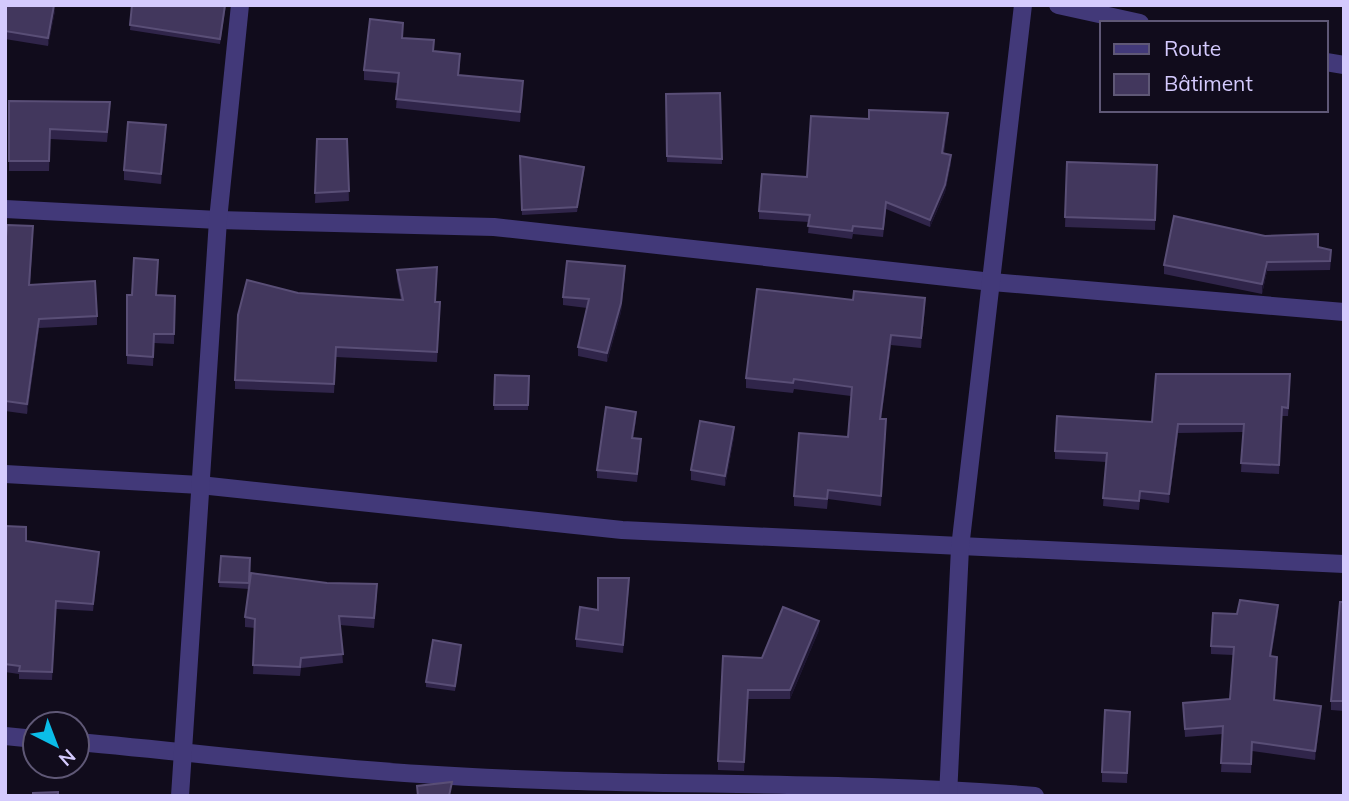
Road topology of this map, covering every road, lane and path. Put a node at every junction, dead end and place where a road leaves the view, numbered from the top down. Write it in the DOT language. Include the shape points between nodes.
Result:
graph roads {
  1 [pos="240,5"];
  2 [pos="1023,5"];
  3 [pos="1058,5"];
  4 [pos="1131,21"];
  5 [pos="5,209"];
  6 [pos="218,220"];
  7 [pos="992,282"];
  8 [pos="1344,312"];
  9 [pos="5,474"];
  10 [pos="200,485"];
  11 [pos="960,548"];
  12 [pos="1344,564"];
  13 [pos="91,743"];
  14 [pos="184,751"];
  15 [pos="948,792"];
  16 [pos="180,796"];
  17 [pos="1035,796"];
  1 -- 6 [label="street"];
  2 -- 7 [label="street"];
  3 -- 4 [label="street"];
  5 -- 6 [label="street"];
  6 -- 7 [label="street" via="494,228"];
  6 -- 10 [label="street"];
  7 -- 8 [label="street"];
  7 -- 11 [label="street"];
  9 -- 10 [label="street"];
  10 -- 11 [label="street" via="622,530"];
  10 -- 14 [label="street"];
  11 -- 12 [label="street"];
  11 -- 15 [label="street"];
  13 -- 14 [label="street"];
  14 -- 15 [label="street" via="420,774"];
  14 -- 16 [label="street"];
  15 -- 17 [label="street"];
}
